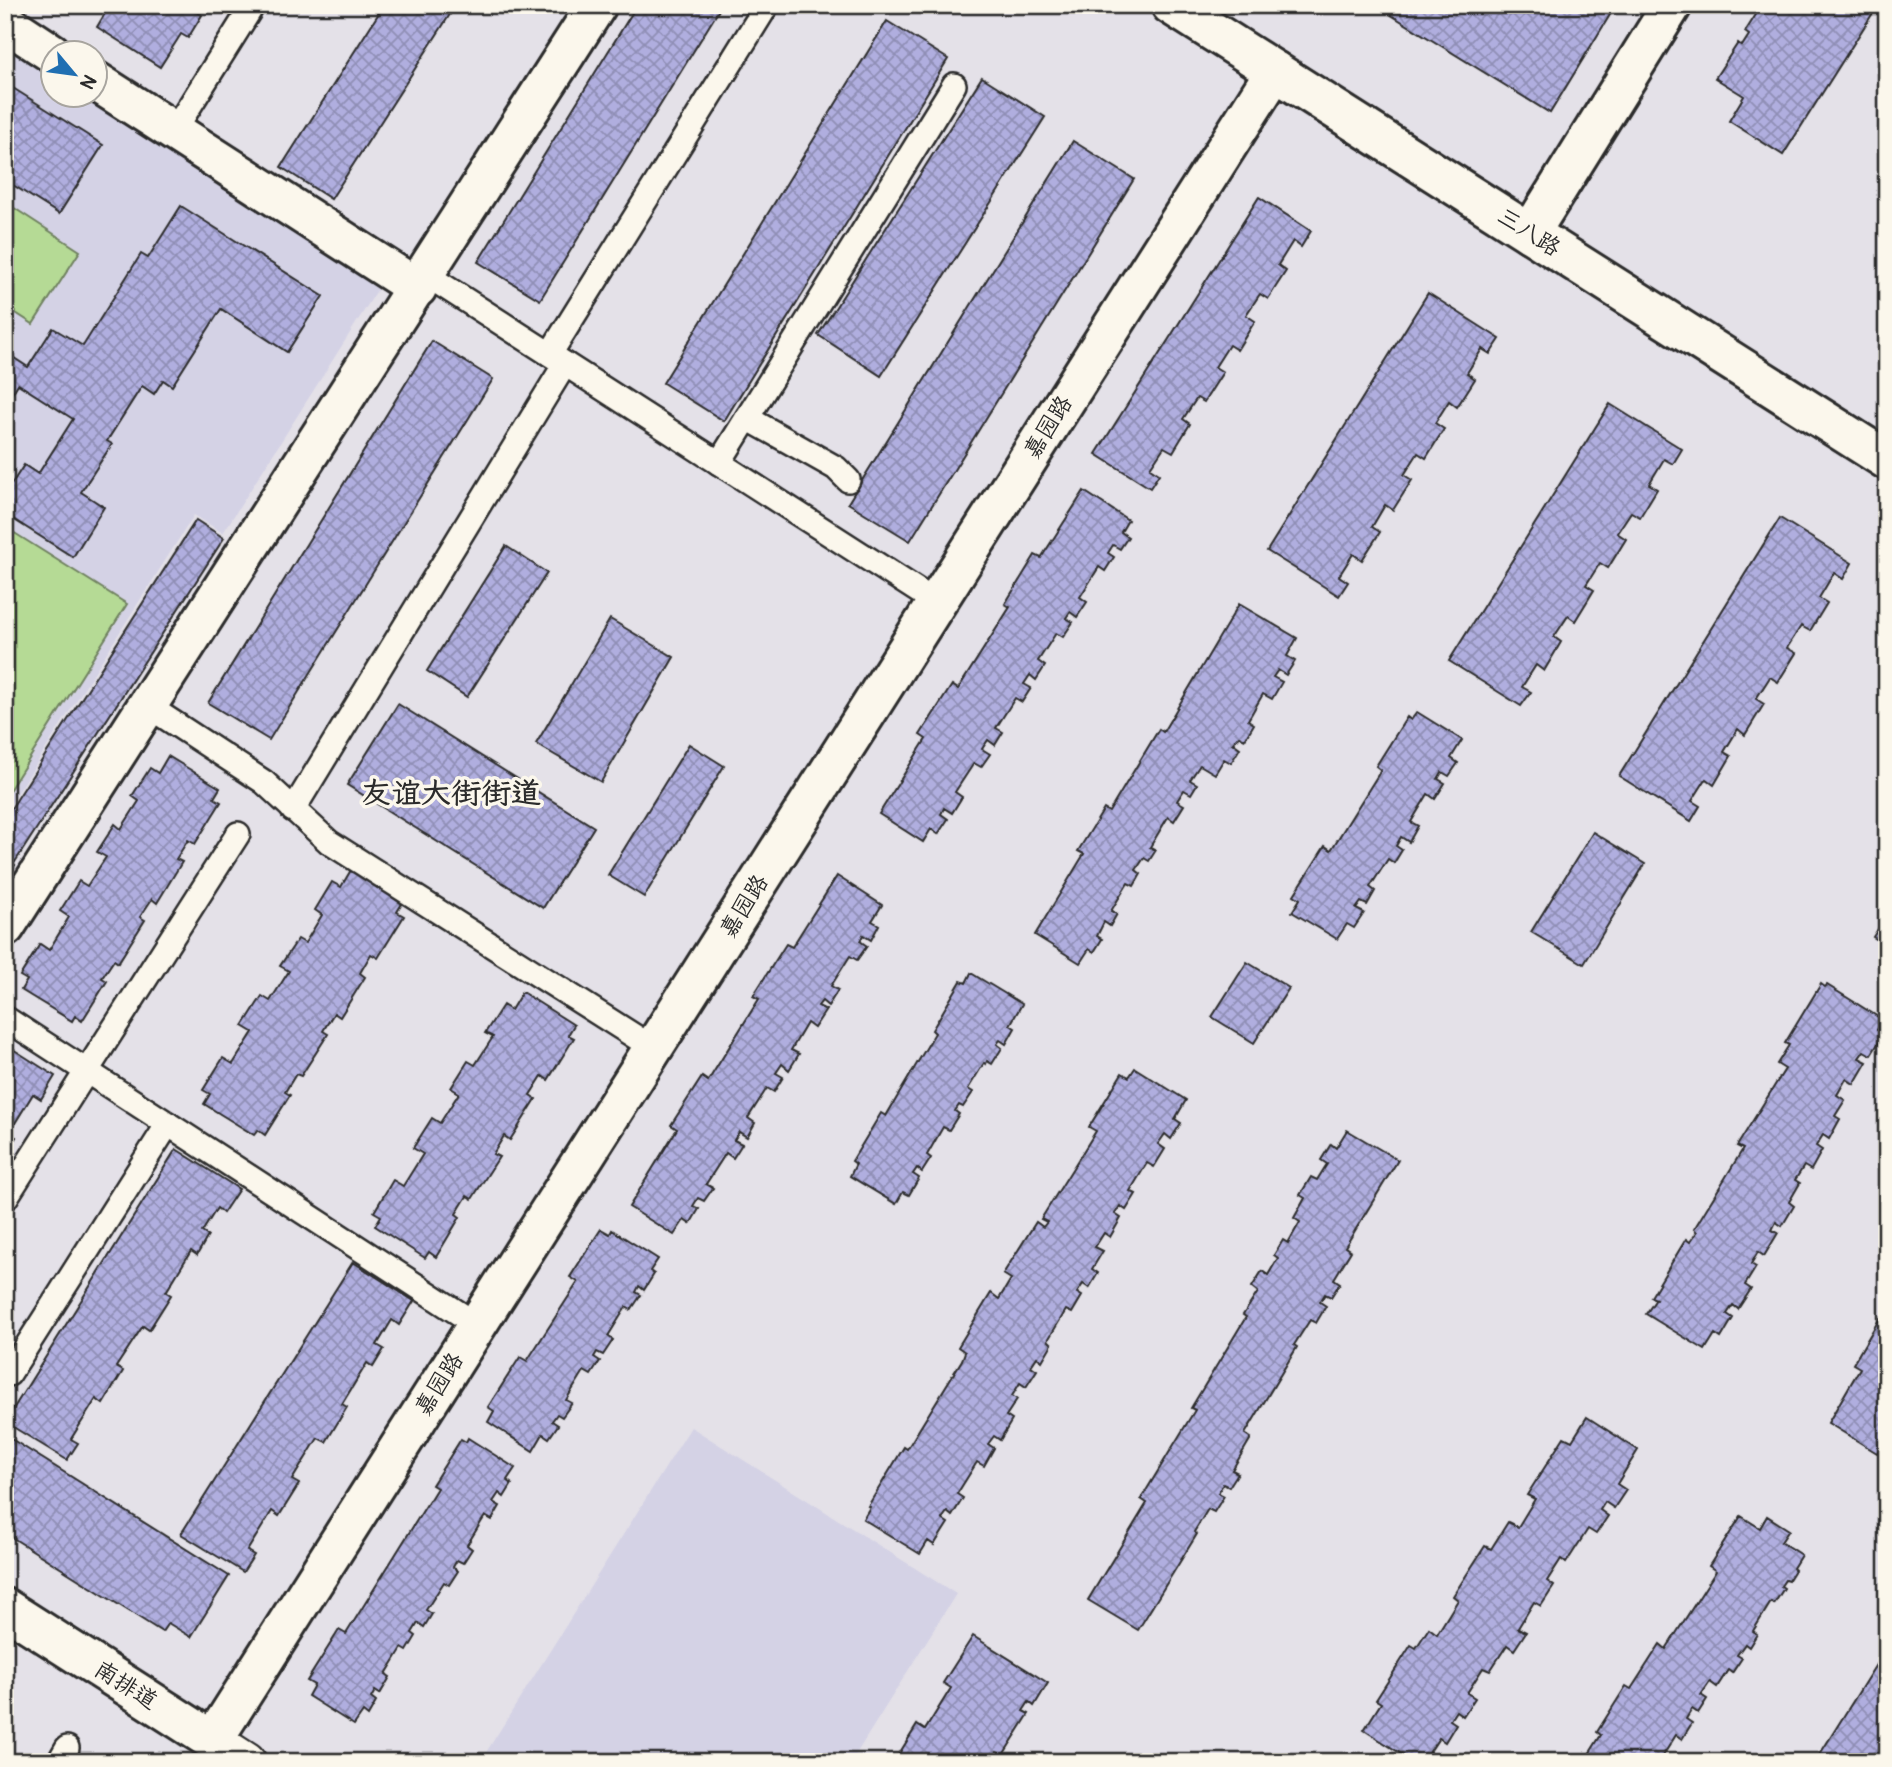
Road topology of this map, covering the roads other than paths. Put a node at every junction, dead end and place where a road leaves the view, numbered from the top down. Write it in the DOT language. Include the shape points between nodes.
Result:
graph roads {
  1 [pos="253,5"];
  2 [pos="597,5"];
  3 [pos="767,5"];
  4 [pos="1171,5"];
  5 [pos="1672,5"];
  6 [pos="5,22"];
  7 [pos="38,44"];
  8 [pos="1275,71"];
  9 [pos="954,85"];
  10 [pos="108,89"];
  11 [pos="174,131"];
  12 [pos="1530,233"];
  13 [pos="421,281"];
  14 [pos="558,359"];
  15 [pos="747,418"];
  16 [pos="1887,460"];
  17 [pos="719,463"];
  18 [pos="848,480"];
  19 [pos="937,603"];
  20 [pos="148,706"];
  21 [pos="293,810"];
  22 [pos="238,834"];
  23 [pos="5,928"];
  24 [pos="5,1018"];
  25 [pos="653,1048"];
  26 [pos="86,1071"];
  27 [pos="168,1124"];
  28 [pos="5,1199"];
  29 [pos="477,1325"];
  30 [pos="5,1372"];
  31 [pos="5,1608"];
  32 [pos="213,1740"];
  33 [pos="246,1762"];
  1 -- 11 [label="lane"];
  2 -- 13 [label="street"];
  3 -- 14 [label="lane"];
  4 -- 8 [label="street, 三八路"];
  5 -- 12 [label="street"];
  6 -- 7 [label="street"];
  8 -- 12 [label="street, 三八路"];
  8 -- 19 [label="street, 嘉园路"];
  9 -- 15 [label="lane"];
  10 -- 11 [label="street"];
  11 -- 13 [label="street"];
  12 -- 16 [label="street, 三八路"];
  13 -- 14 [label="lane"];
  13 -- 20 [label="street"];
  14 -- 17 [label="lane"];
  14 -- 21 [label="lane"];
  15 -- 17 [label="lane"];
  15 -- 18 [label="lane" via="836,468"];
  17 -- 19 [label="lane"];
  19 -- 25 [label="street, 嘉园路"];
  20 -- 21 [label="lane" via="264,782"];
  20 -- 23 [label="street"];
  21 -- 25 [label="lane" via="329,842"];
  22 -- 26 [label="lane"];
  24 -- 26 [label="lane"];
  25 -- 29 [label="street, 嘉园路"];
  26 -- 27 [label="lane"];
  26 -- 28 [label="lane"];
  27 -- 29 [label="lane"];
  27 -- 30 [label="lane" via="9,1374"];
  29 -- 32 [label="street, 嘉园路"];
  31 -- 32 [label="street, 南排道"];
  32 -- 33 [label="street, 南排道"];
}
